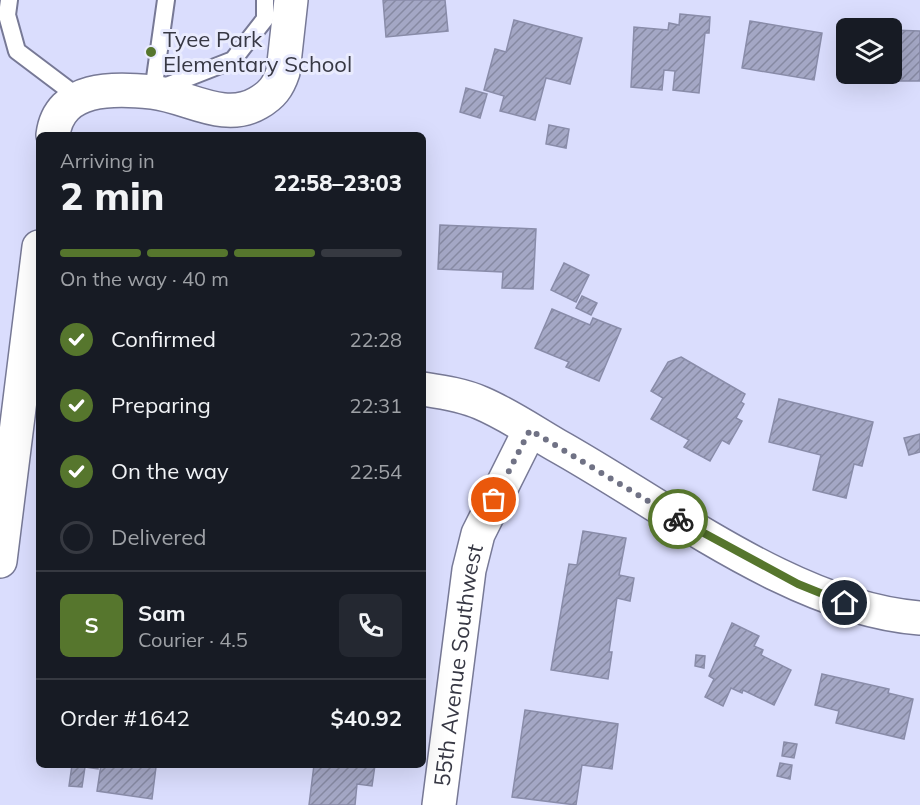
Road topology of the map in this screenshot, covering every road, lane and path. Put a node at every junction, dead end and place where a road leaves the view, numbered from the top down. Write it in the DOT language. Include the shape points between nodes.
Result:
graph roads {
  1 [pos="9,0"];
  2 [pos="166,0"];
  3 [pos="265,0"];
  4 [pos="291,0"];
  5 [pos="153,92"];
  6 [pos="78,97"];
  7 [pos="53,132"];
  8 [pos="36,263"];
  9 [pos="22,338"];
  10 [pos="426,390"];
  11 [pos="530,430"];
  12 [pos="0,561"];
  13 [pos="920,618"];
  14 [pos="439,805"];
  1 -- 6 [label="lane" via="7,15 17,51"];
  2 -- 5 [label="lane"];
  3 -- 5 [label="lane" via="265,19 233,60"];
  4 -- 5 [label="street" via="283,72 267,98 248,109 235,111"];
  5 -- 6 [label="street" via="119,90"];
  6 -- 7 [label="street" via="59,111"];
  8 -- 9 [label="street"];
  9 -- 12 [label="street"];
  10 -- 11 [label="street" via="480,402"];
  11 -- 13 [label="street" via="708,536 798,584 862,608"];
  11 -- 14 [label="street, 55th Avenue Southwest" via="478,534 469,570"];
}
